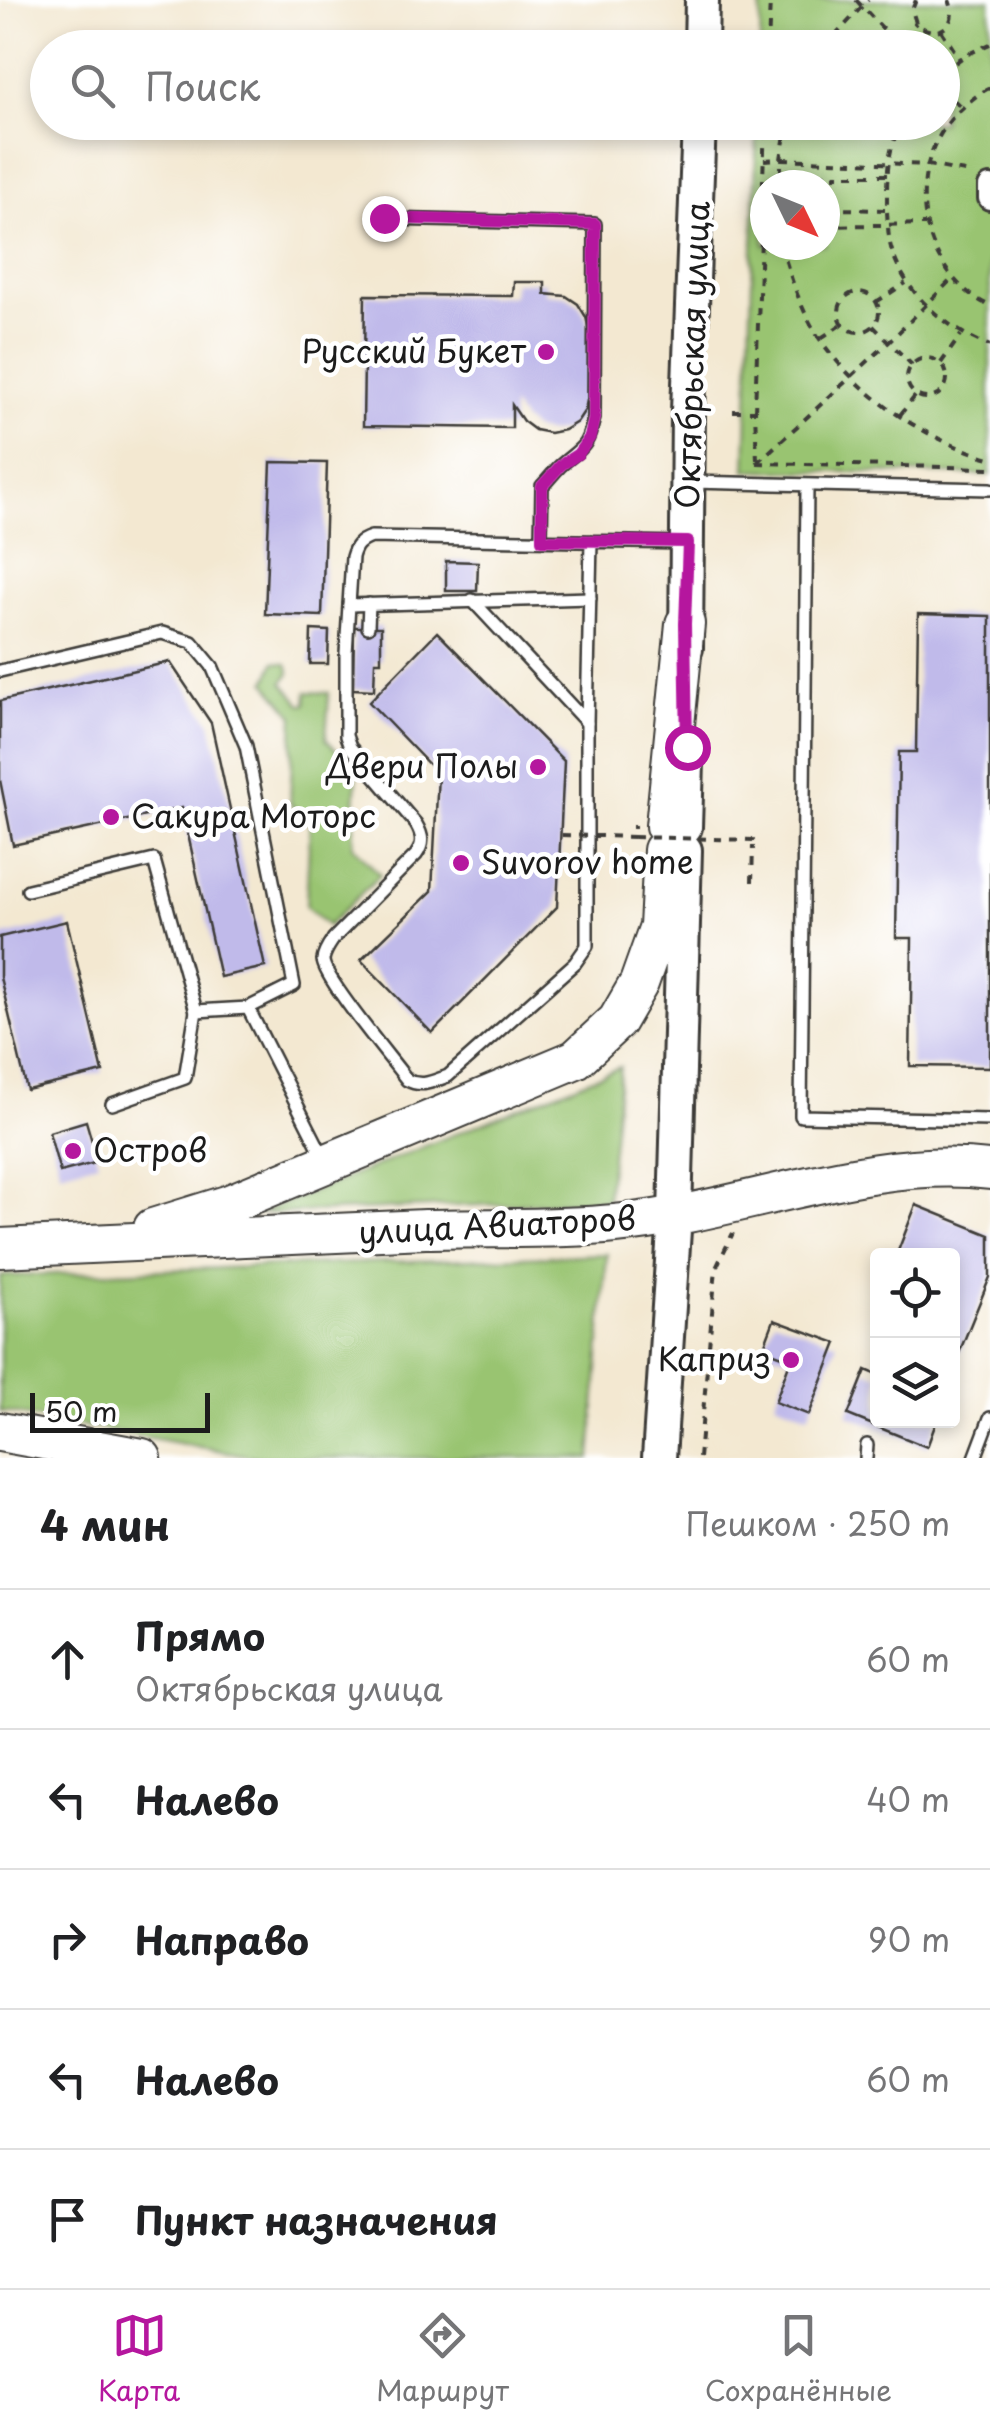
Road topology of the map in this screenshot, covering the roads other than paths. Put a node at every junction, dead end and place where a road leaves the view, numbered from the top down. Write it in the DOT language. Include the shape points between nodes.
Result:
graph roads {
  1 [pos="702,0"];
  2 [pos="701,30"];
  3 [pos="698,140"];
  4 [pos="982,180"];
  5 [pos="990,198"];
  6 [pos="384,218"];
  7 [pos="687,482"];
  8 [pos="807,486"];
  9 [pos="990,489"];
  10 [pos="542,540"];
  11 [pos="591,541"];
  12 [pos="688,542"];
  13 [pos="590,598"];
  14 [pos="472,600"];
  15 [pos="369,604"];
  16 [pos="348,605"];
  17 [pos="685,624"];
  18 [pos="368,627"];
  19 [pos="0,671"];
  20 [pos="587,723"];
  21 [pos="661,836"];
  22 [pos="28,890"];
  23 [pos="248,1008"];
  24 [pos="196,1011"];
  25 [pos="112,1104"];
  26 [pos="990,1120"];
  27 [pos="326,1164"];
  28 [pos="990,1170"];
  29 [pos="675,1215"];
  30 [pos="100,1244"];
  31 [pos="0,1248"];
  32 [pos="990,1418"];
  33 [pos="0,1432"];
  34 [pos="142,1458"];
  35 [pos="659,1458"];
  36 [pos="975,1458"];
  1 -- 2 [label="street"];
  3 -- 7 [label="street, Октябрьская улица"];
  4 -- 5 [label="street"];
  6 -- 10 [label="lane" via="595,224 594,418 578,454 542,486"];
  7 -- 8 [label="lane"];
  7 -- 12 [label="street, Октябрьская улица"];
  8 -- 9 [label="lane"];
  8 -- 26 [label="lane" via="801,1116"];
  10 -- 11 [label="lane"];
  10 -- 16 [label="lane" via="371,537 355,547"];
  11 -- 12 [label="lane"];
  11 -- 13 [label="lane"];
  12 -- 17 [label="street, Октябрьская улица"];
  13 -- 14 [label="lane"];
  13 -- 20 [label="lane"];
  14 -- 15 [label="lane"];
  14 -- 20 [label="lane"];
  15 -- 16 [label="lane"];
  15 -- 18 [label="lane"];
  16 -- 20 [label="lane" via="346,736 422,835 416,855 334,938 323,960 352,1008 416,1085 448,1076 588,946"];
  17 -- 21 [label="main road"];
  19 -- 23 [label="lane" via="162,633 192,642 212,666 246,746 294,985"];
  21 -- 27 [label="main road" via="659,927 639,983 617,1021 592,1046 576,1059"];
  21 -- 29 [label="street"];
  22 -- 24 [label="lane" via="154,860"];
  23 -- 24 [label="lane"];
  23 -- 27 [label="lane"];
  24 -- 25 [label="lane" via="185,1078"];
  27 -- 30 [label="main road" via="227,1205"];
  28 -- 29 [label="main road, улица Авиаторов" via="906,1170"];
  29 -- 30 [label="main road, улица Авиаторов" via="615,1224"];
  29 -- 35 [label="street"];
  30 -- 31 [label="main road, улица Авиаторов"];
  32 -- 36 [label="lane"];
  33 -- 34 [label="main road"];
}
